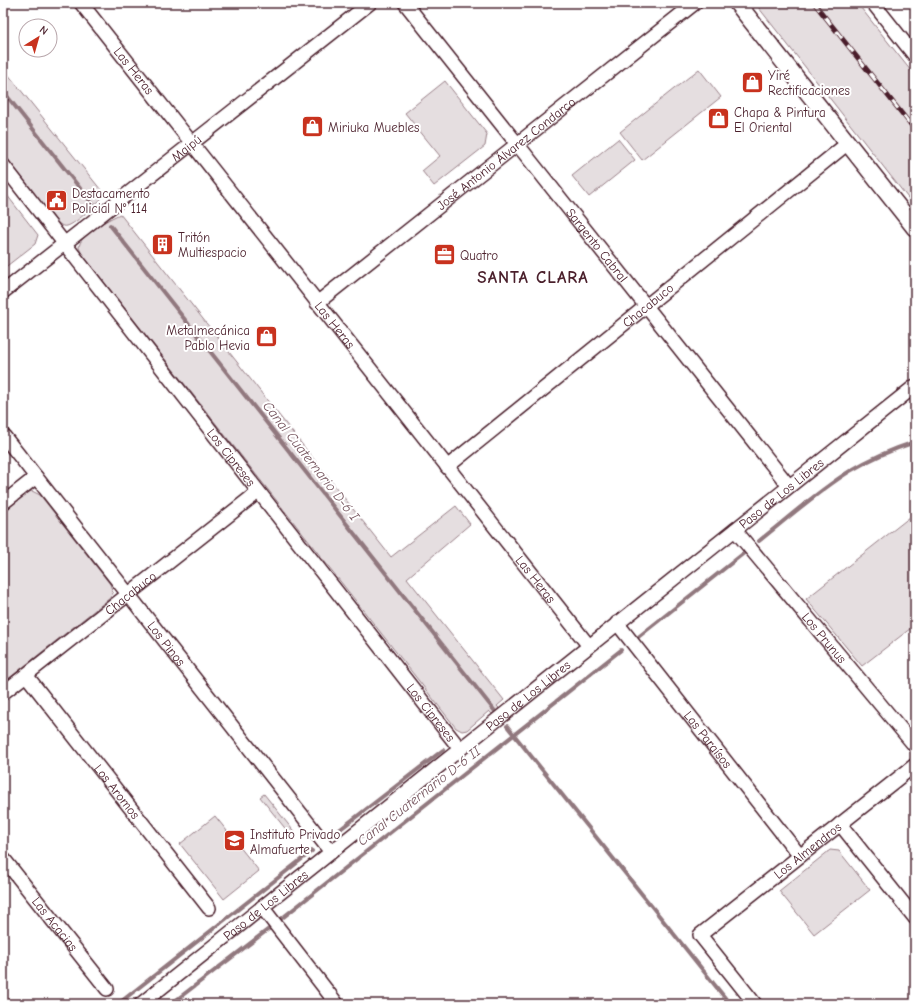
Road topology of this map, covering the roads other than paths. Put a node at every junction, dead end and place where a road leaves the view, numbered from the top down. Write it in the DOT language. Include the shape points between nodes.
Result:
graph roads {
  1 [pos="81,3"];
  2 [pos="370,3"];
  3 [pos="406,3"];
  4 [pos="695,3"];
  5 [pos="737,3"];
  6 [pos="873,3"];
  7 [pos="915,56"];
  8 [pos="848,143"];
  9 [pos="192,144"];
  10 [pos="518,144"];
  11 [pos="3,165"];
  12 [pos="915,228"];
  13 [pos="64,244"];
  14 [pos="3,292"];
  15 [pos="318,303"];
  16 [pos="646,306"];
  17 [pos="915,386"];
  18 [pos="3,435"];
  19 [pos="447,467"];
  20 [pos="36,477"];
  21 [pos="789,486"];
  22 [pos="258,492"];
  23 [pos="3,503"];
  24 [pos="735,530"];
  25 [pos="128,595"];
  26 [pos="617,624"];
  27 [pos="589,646"];
  28 [pos="26,675"];
  29 [pos="3,694"];
  30 [pos="915,746"];
  31 [pos="460,749"];
  32 [pos="915,765"];
  33 [pos="840,824"];
  34 [pos="331,852"];
  35 [pos="800,856"];
  36 [pos="3,858"];
  37 [pos="262,907"];
  38 [pos="209,908"];
  39 [pos="915,918"];
  40 [pos="107,989"];
  41 [pos="142,1004"];
  42 [pos="337,1004"];
  43 [pos="755,1004"];
  1 -- 9 [label="street, Las Heras"];
  2 -- 9 [label="street, Maipú"];
  3 -- 10 [label="street, Sargento Cabral"];
  4 -- 10 [label="street, José Antonio Álvarez Condarco"];
  5 -- 8 [label="main road"];
  6 -- 7 [label="street"];
  8 -- 12 [label="main road"];
  8 -- 16 [label="street, Chacabuco"];
  9 -- 13 [label="street, Maipú"];
  9 -- 15 [label="street, Las Heras"];
  10 -- 15 [label="street, José Antonio Álvarez Condarco"];
  10 -- 16 [label="street, Sargento Cabral"];
  11 -- 13 [label="street, Los Cipreses"];
  13 -- 14 [label="street, Maipú"];
  13 -- 22 [label="street, Los Cipreses"];
  15 -- 19 [label="street, Las Heras"];
  16 -- 19 [label="street, Chacabuco"];
  16 -- 21 [label="street, Sargento Cabral"];
  17 -- 21 [label="street, Paso de Los Libres"];
  18 -- 20 [label="street, Los Pinos"];
  19 -- 27 [label="street, Las Heras"];
  20 -- 23 [label="street"];
  20 -- 25 [label="street, Los Pinos"];
  21 -- 24 [label="street, Paso de Los Libres"];
  22 -- 25 [label="street, Chacabuco"];
  22 -- 31 [label="street, Los Cipreses"];
  24 -- 26 [label="street, Paso de Los Libres"];
  24 -- 30 [label="street, Los Prunus"];
  25 -- 28 [label="street, Chacabuco"];
  25 -- 34 [label="street, Los Pinos"];
  26 -- 27 [label="street, Paso de Los Libres"];
  26 -- 35 [label="street, Las Paraísos"];
  27 -- 31 [label="street, Paso de Los Libres"];
  28 -- 29 [label="street, Chacabuco"];
  28 -- 38 [label="street, Los Aromos"];
  31 -- 34 [label="street, Paso de Los Libres"];
  32 -- 33 [label="street, Los Almendros"];
  33 -- 35 [label="street, Los Almendros"];
  33 -- 39 [label="street"];
  34 -- 37 [label="street, Paso de Los Libres"];
  35 -- 43 [label="street, Los Almendros" via="700,935"];
  36 -- 40 [label="street, Las Acacias"];
  37 -- 41 [label="street, Paso de Los Libres"];
  37 -- 42 [label="street"];
}
